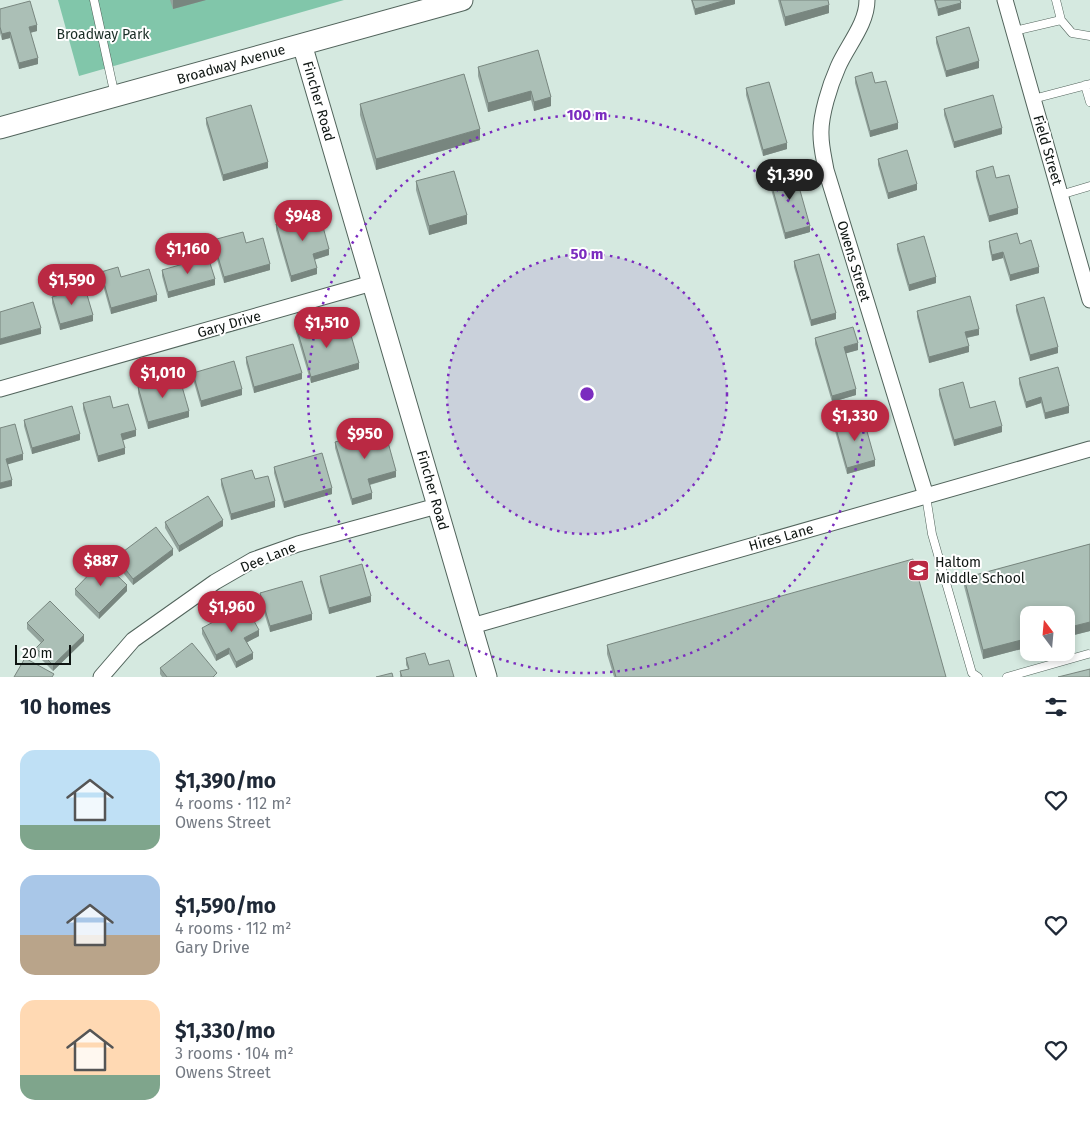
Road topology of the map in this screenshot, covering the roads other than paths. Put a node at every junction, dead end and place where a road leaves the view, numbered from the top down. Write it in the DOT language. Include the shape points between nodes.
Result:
graph roads {
  1 [pos="94,0"];
  2 [pos="462,0"];
  3 [pos="867,0"];
  4 [pos="1005,0"];
  5 [pos="1056,0"];
  6 [pos="1062,20"];
  7 [pos="1014,31"];
  8 [pos="1090,36"];
  9 [pos="302,44"];
  10 [pos="1088,84"];
  11 [pos="116,96"];
  12 [pos="1034,99"];
  13 [pos="1090,102"];
  14 [pos="0,128"];
  15 [pos="1090,186"];
  16 [pos="1060,195"];
  17 [pos="372,283"];
  18 [pos="1090,300"];
  19 [pos="0,389"];
  20 [pos="1090,449"];
  21 [pos="926,496"];
  22 [pos="437,506"];
  23 [pos="472,626"];
  24 [pos="1088,654"];
  25 [pos="101,677"];
  26 [pos="487,677"];
  27 [pos="978,677"];
  28 [pos="1007,677"];
  1 -- 11 [label="lane"];
  2 -- 9 [label="main road, Broadway Avenue"];
  3 -- 21 [label="street, Owens Street" via="860,25 838,68 825,106 821,134 826,170"];
  4 -- 7 [label="street, Field Street"];
  5 -- 6 [label="lane"];
  6 -- 7 [label="lane"];
  6 -- 8 [label="lane" via="1072,33"];
  7 -- 12 [label="street, Field Street"];
  9 -- 11 [label="main road, Broadway Avenue"];
  9 -- 17 [label="street, Fincher Road"];
  10 -- 12 [label="lane"];
  10 -- 13 [label="lane"];
  11 -- 14 [label="main road, Broadway Avenue"];
  12 -- 16 [label="street, Field Street"];
  15 -- 16 [label="lane"];
  16 -- 18 [label="street, Field Street" via="1081,258"];
  17 -- 19 [label="street, Gary Drive"];
  17 -- 22 [label="street, Fincher Road"];
  20 -- 21 [label="street, Hires Lane"];
  21 -- 23 [label="street, Hires Lane"];
  21 -- 27 [label="lane" via="932,534 966,655 972,673"];
  22 -- 23 [label="street, Fincher Road"];
  22 -- 25 [label="street, Dee Lane" via="298,544 253,560 133,640"];
  23 -- 26 [label="street, Fincher Road"];
  24 -- 28 [label="lane"];
}
